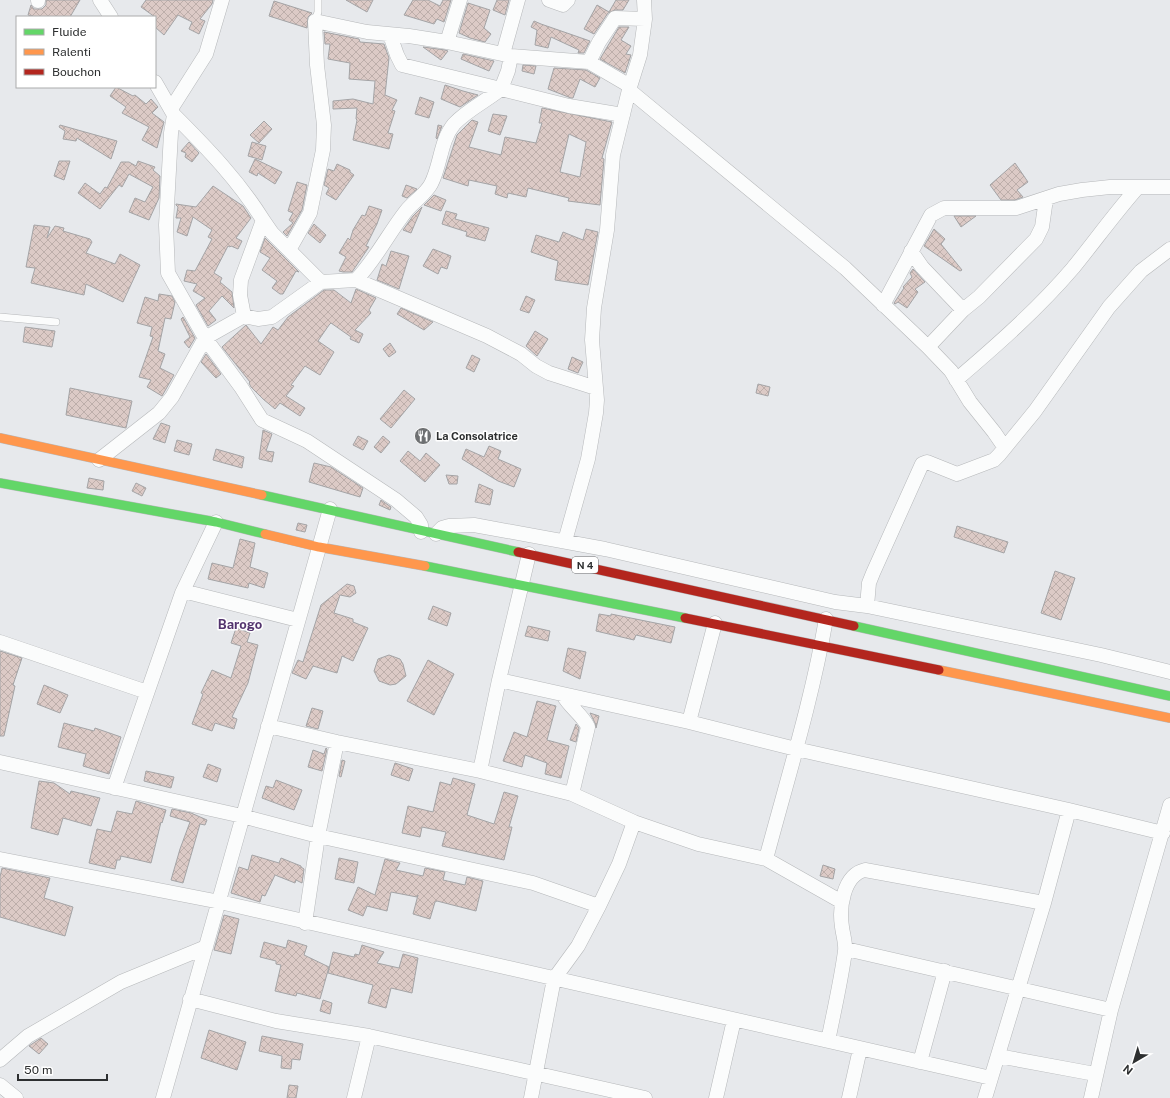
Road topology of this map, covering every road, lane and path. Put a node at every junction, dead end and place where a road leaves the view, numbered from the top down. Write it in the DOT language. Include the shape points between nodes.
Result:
graph roads {
  1 [pos="100,0"];
  2 [pos="222,0"];
  3 [pos="318,0"];
  4 [pos="460,0"];
  5 [pos="518,0"];
  6 [pos="549,0"];
  7 [pos="568,0"];
  8 [pos="644,0"];
  9 [pos="110,16"];
  10 [pos="644,19"];
  11 [pos="315,21"];
  12 [pos="390,35"];
  13 [pos="447,42"];
  14 [pos="507,55"];
  15 [pos="589,62"];
  16 [pos="156,84"];
  17 [pos="629,88"];
  18 [pos="501,89"];
  19 [pos="173,112"];
  20 [pos="623,115"];
  21 [pos="1138,187"];
  22 [pos="1170,187"];
  23 [pos="1046,199"];
  24 [pos="263,220"];
  25 [pos="1170,249"];
  26 [pos="289,250"];
  27 [pos="911,251"];
  28 [pos="356,280"];
  29 [pos="321,282"];
  30 [pos="883,305"];
  31 [pos="963,310"];
  32 [pos="244,316"];
  33 [pos="0,317"];
  34 [pos="56,322"];
  35 [pos="205,338"];
  36 [pos="928,347"];
  37 [pos="956,380"];
  38 [pos="596,388"];
  39 [pos="0,438"];
  40 [pos="1005,448"];
  41 [pos="99,460"];
  42 [pos="0,483"];
  43 [pos="330,509"];
  44 [pos="216,522"];
  45 [pos="421,532"];
  46 [pos="436,534"];
  47 [pos="565,541"];
  48 [pos="319,547"];
  49 [pos="529,554"];
  50 [pos="521,584"];
  51 [pos="183,591"];
  52 [pos="867,606"];
  53 [pos="826,619"];
  54 [pos="298,620"];
  55 [pos="715,623"];
  56 [pos="0,642"];
  57 [pos="821,647"];
  58 [pos="1170,672"];
  59 [pos="500,680"];
  60 [pos="147,692"];
  61 [pos="563,695"];
  62 [pos="1170,696"];
  63 [pos="1170,718"];
  64 [pos="689,722"];
  65 [pos="268,726"];
  66 [pos="337,742"];
  67 [pos="796,749"];
  68 [pos="0,762"];
  69 [pos="480,771"];
  70 [pos="114,788"];
  71 [pos="572,794"];
  72 [pos="1170,805"];
  73 [pos="1069,810"];
  74 [pos="242,816"];
  75 [pos="634,822"];
  76 [pos="1162,833"];
  77 [pos="318,836"];
  78 [pos="0,859"];
  79 [pos="766,859"];
  80 [pos="220,902"];
  81 [pos="842,902"];
  82 [pos="1044,903"];
  83 [pos="599,906"];
  84 [pos="305,923"];
  85 [pos="206,947"];
  86 [pos="846,949"];
  87 [pos="944,971"];
  88 [pos="554,979"];
  89 [pos="1019,988"];
  90 [pos="190,999"];
  91 [pos="1111,1010"];
  92 [pos="734,1020"];
  93 [pos="369,1036"];
  94 [pos="828,1041"];
  95 [pos="860,1048"];
  96 [pos="998,1056"];
  97 [pos="0,1060"];
  98 [pos="920,1062"];
  99 [pos="536,1074"];
  100 [pos="1095,1074"];
  101 [pos="991,1078"];
  102 [pos="0,1085"];
  103 [pos="16,1098"];
  104 [pos="163,1098"];
  105 [pos="354,1098"];
  106 [pos="531,1098"];
  107 [pos="645,1098"];
  108 [pos="716,1098"];
  109 [pos="849,1098"];
  110 [pos="985,1098"];
  111 [pos="1093,1098"];
  1 -- 9 [label="street"];
  2 -- 19 [label="street" via="206,54"];
  3 -- 11 [label="lane"];
  4 -- 13 [label="street"];
  5 -- 14 [label="street"];
  6 -- 7 [label="street" via="563,5"];
  8 -- 10 [label="street"];
  10 -- 15 [label="street" via="615,18"];
  10 -- 17 [label="street" via="640,56"];
  11 -- 12 [label="street"];
  11 -- 26 [label="street" via="324,125 323,150 310,213"];
  12 -- 13 [label="street"];
  12 -- 18 [label="street" via="396,55 402,64"];
  13 -- 14 [label="street"];
  14 -- 15 [label="street"];
  14 -- 18 [label="street" via="508,71"];
  15 -- 17 [label="street"];
  16 -- 19 [label="street"];
  17 -- 20 [label="street"];
  17 -- 30 [label="street" via="845,268"];
  18 -- 20 [label="street" via="569,106"];
  18 -- 28 [label="street" via="454,125 446,138 429,187 406,211 374,260"];
  19 -- 24 [label="street" via="220,162 247,195"];
  19 -- 35 [label="street" via="166,225 168,274"];
  20 -- 38 [label="street" via="613,155 607,230 594,308 592,340"];
  21 -- 22 [label="street"];
  21 -- 23 [label="street" via="1082,190"];
  21 -- 37 [label="street" via="1067,274 1017,327"];
  23 -- 27 [label="street" via="1016,208 937,210 931,215"];
  23 -- 31 [label="street" via="1042,227 1036,239"];
  24 -- 26 [label="street"];
  24 -- 32 [label="street" via="242,280 240,294"];
  25 -- 40 [label="street" via="1141,272 1109,307 1040,405"];
  26 -- 29 [label="street"];
  27 -- 30 [label="street"];
  27 -- 31 [label="street" via="922,267"];
  28 -- 29 [label="street"];
  28 -- 38 [label="street" via="488,336 521,354 548,373"];
  29 -- 32 [label="street" via="272,317 258,319"];
  30 -- 36 [label="street"];
  31 -- 36 [label="street"];
  32 -- 35 [label="street"];
  33 -- 34 [label="lane"];
  35 -- 41 [label="street" via="172,398 160,413"];
  35 -- 45 [label="street" via="262,420 307,442 396,500 416,517 421,525"];
  36 -- 37 [label="street"];
  37 -- 40 [label="street"];
  38 -- 47 [label="street" via="596,413 588,458"];
  39 -- 41 [label="main road, N 4"];
  40 -- 52 [label="street" via="994,460 957,474 927,462 922,464 869,583"];
  41 -- 43 [label="main road, N 4"];
  42 -- 44 [label="main road"];
  43 -- 45 [label="main road, N 4"];
  43 -- 48 [label="street"];
  44 -- 48 [label="main road"];
  44 -- 51 [label="street"];
  45 -- 46 [label="main road, N 4"];
  46 -- 47 [label="street" via="449,526 474,525"];
  46 -- 49 [label="main road, N 4"];
  47 -- 52 [label="street" via="835,602"];
  48 -- 50 [label="main road"];
  48 -- 54 [label="street"];
  49 -- 50 [label="street"];
  49 -- 53 [label="main road, N 4"];
  50 -- 55 [label="main road"];
  50 -- 59 [label="street"];
  51 -- 54 [label="street"];
  51 -- 60 [label="street"];
  52 -- 58 [label="street" via="1101,654"];
  53 -- 57 [label="street"];
  53 -- 62 [label="main road, N 4"];
  54 -- 65 [label="street"];
  55 -- 57 [label="main road"];
  55 -- 64 [label="street"];
  56 -- 60 [label="street"];
  57 -- 63 [label="main road"];
  57 -- 67 [label="street"];
  59 -- 61 [label="street"];
  59 -- 69 [label="street"];
  60 -- 70 [label="street"];
  61 -- 64 [label="street"];
  61 -- 71 [label="street" via="588,727"];
  64 -- 67 [label="street"];
  65 -- 66 [label="street"];
  65 -- 74 [label="street"];
  66 -- 69 [label="street"];
  66 -- 77 [label="street"];
  67 -- 73 [label="street"];
  67 -- 79 [label="street"];
  68 -- 70 [label="street"];
  69 -- 71 [label="street"];
  70 -- 74 [label="street"];
  71 -- 75 [label="street"];
  72 -- 76 [label="street"];
  73 -- 76 [label="street"];
  73 -- 82 [label="street"];
  74 -- 77 [label="street"];
  74 -- 80 [label="street"];
  75 -- 79 [label="street" via="698,844"];
  75 -- 83 [label="street" via="619,864"];
  76 -- 91 [label="street"];
  77 -- 83 [label="street" via="533,883"];
  77 -- 84 [label="street"];
  78 -- 80 [label="street"];
  79 -- 81 [label="street"];
  80 -- 84 [label="street"];
  80 -- 85 [label="street"];
  81 -- 82 [label="street" via="853,875 865,870"];
  81 -- 86 [label="street" via="841,914"];
  82 -- 89 [label="street"];
  83 -- 88 [label="street" via="578,946"];
  84 -- 88 [label="street"];
  85 -- 90 [label="street"];
  85 -- 97 [label="street" via="122,982 34,1033"];
  86 -- 87 [label="street"];
  86 -- 94 [label="street"];
  87 -- 89 [label="street"];
  87 -- 98 [label="street"];
  88 -- 92 [label="street"];
  88 -- 99 [label="street"];
  89 -- 91 [label="street"];
  89 -- 96 [label="street"];
  90 -- 93 [label="street" via="276,1020"];
  90 -- 104 [label="street"];
  91 -- 100 [label="street"];
  92 -- 94 [label="street"];
  92 -- 108 [label="street"];
  93 -- 99 [label="street"];
  93 -- 105 [label="street"];
  94 -- 95 [label="street"];
  95 -- 98 [label="street"];
  95 -- 109 [label="street"];
  96 -- 100 [label="street"];
  96 -- 101 [label="street"];
  98 -- 101 [label="street"];
  99 -- 106 [label="street"];
  99 -- 107 [label="street"];
  100 -- 111 [label="street"];
  101 -- 110 [label="street"];
  102 -- 103 [label="street"];
}
